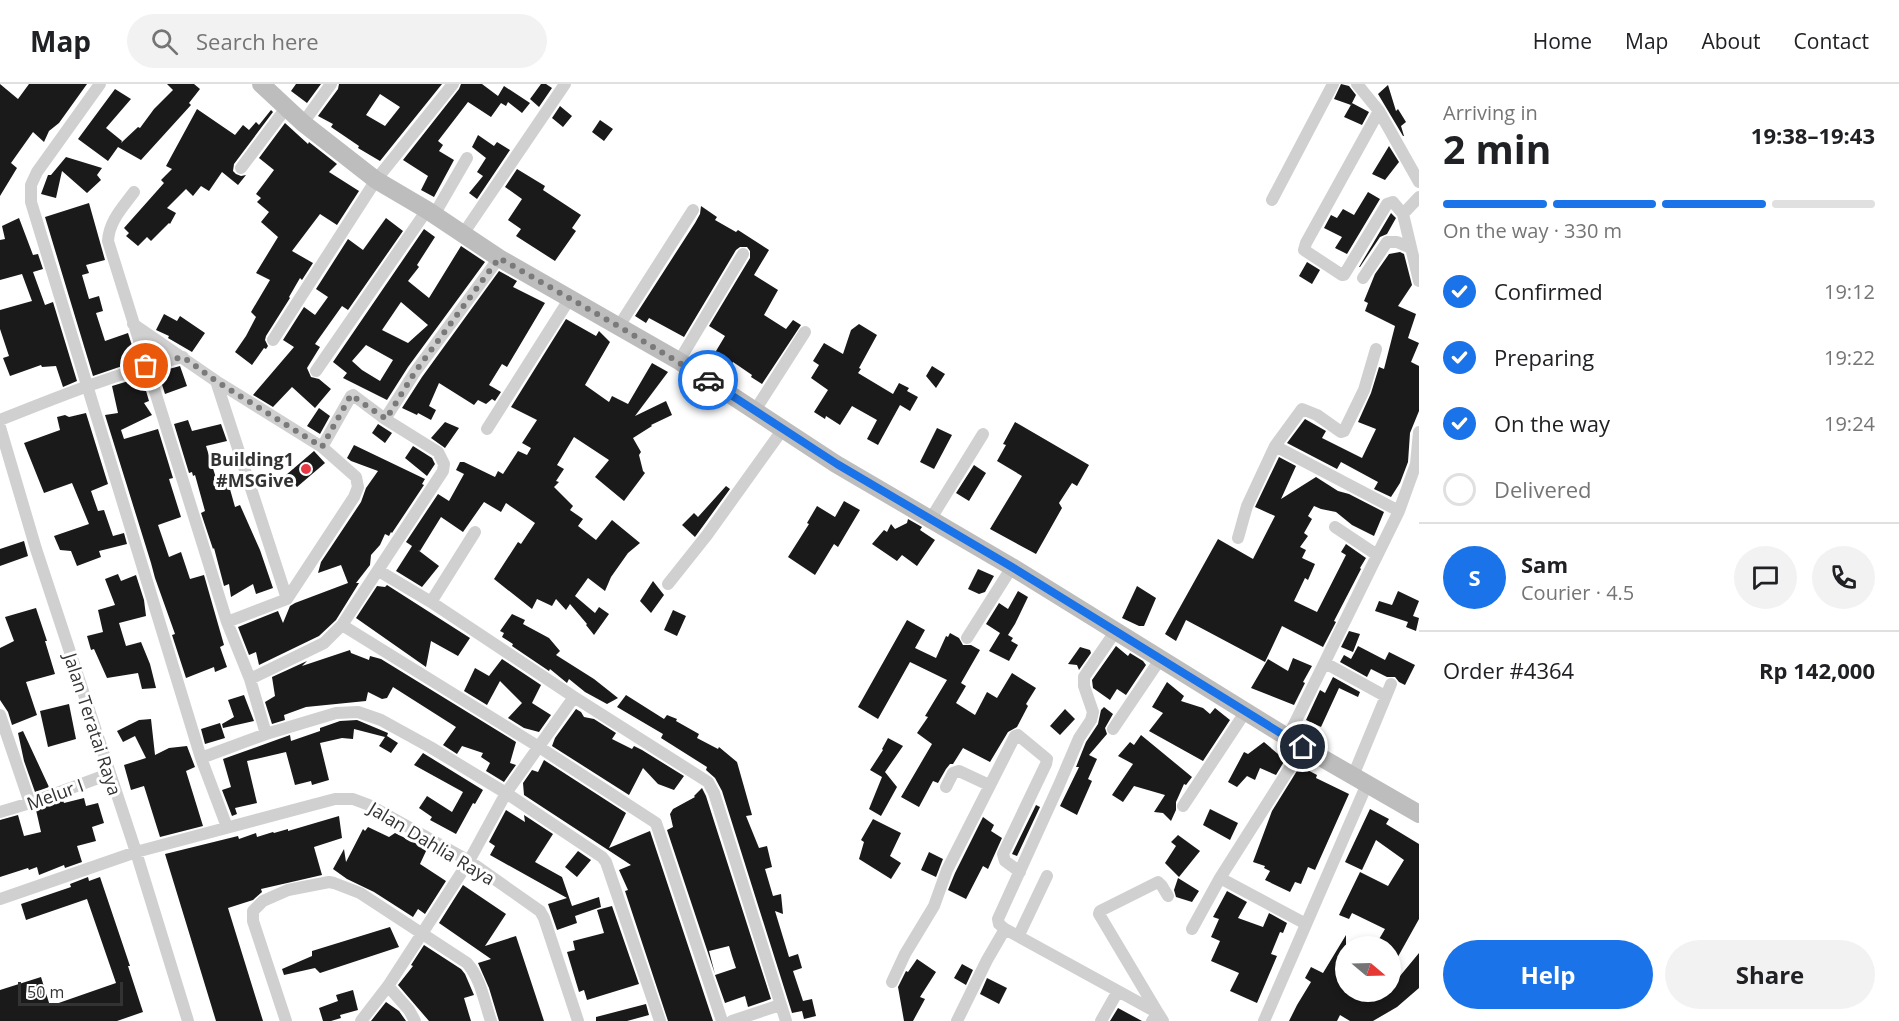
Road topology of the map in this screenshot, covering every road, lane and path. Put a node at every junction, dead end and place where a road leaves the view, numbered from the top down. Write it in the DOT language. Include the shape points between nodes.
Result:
graph roads {
  1 [pos="100,84"];
  2 [pos="332,84"];
  3 [pos="453,84"];
  4 [pos="565,84"];
  5 [pos="1333,84"];
  6 [pos="1357,84"];
  7 [pos="267,86"];
  8 [pos="286,108"];
  9 [pos="1379,111"];
  10 [pos="303,123"];
  11 [pos="467,158"];
  12 [pos="241,168"];
  13 [pos="376,180"];
  14 [pos="1419,182"];
  15 [pos="134,192"];
  16 [pos="1419,197"];
  17 [pos="1272,200"];
  18 [pos="693,210"];
  19 [pos="430,213"];
  20 [pos="1403,214"];
  21 [pos="463,234"];
  22 [pos="1411,248"];
  23 [pos="743,254"];
  24 [pos="499,258"];
  25 [pos="1363,278"];
  26 [pos="1419,281"];
  27 [pos="570,298"];
  28 [pos="133,324"];
  29 [pos="618,326"];
  30 [pos="805,332"];
  31 [pos="273,340"];
  32 [pos="1376,350"];
  33 [pos="183,357"];
  34 [pos="679,361"];
  35 [pos="146,366"];
  36 [pos="316,371"];
  37 [pos="216,381"];
  38 [pos="86,386"];
  39 [pos="754,412"];
  40 [pos="386,419"];
  41 [pos="0,420"];
  42 [pos="0,427"];
  43 [pos="487,429"];
  44 [pos="783,429"];
  45 [pos="1419,432"];
  46 [pos="983,434"];
  47 [pos="1275,446"];
  48 [pos="322,447"];
  49 [pos="1399,511"];
  50 [pos="930,520"];
  51 [pos="1335,527"];
  52 [pos="476,532"];
  53 [pos="1238,538"];
  54 [pos="1377,555"];
  55 [pos="1012,567"];
  56 [pos="379,571"];
  57 [pos="668,584"];
  58 [pos="287,599"];
  59 [pos="431,602"];
  60 [pos="227,622"];
  61 [pos="342,625"];
  62 [pos="1115,632"];
  63 [pos="967,638"];
  64 [pos="1161,658"];
  65 [pos="1325,663"];
  66 [pos="250,679"];
  67 [pos="1391,684"];
  68 [pos="1384,696"];
  69 [pos="574,697"];
  70 [pos="1246,711"];
  71 [pos="0,715"];
  72 [pos="1113,729"];
  73 [pos="266,734"];
  74 [pos="1295,742"];
  75 [pos="539,747"];
  76 [pos="201,758"];
  77 [pos="109,774"];
  78 [pos="1360,780"];
  79 [pos="989,785"];
  80 [pos="946,787"];
  81 [pos="506,793"];
  82 [pos="30,803"];
  83 [pos="1183,806"];
  84 [pos="0,812"];
  85 [pos="1419,814"];
  86 [pos="227,827"];
  87 [pos="136,852"];
  88 [pos="469,861"];
  89 [pos="1020,872"];
  90 [pos="1047,876"];
  91 [pos="1220,878"];
  92 [pos="1168,896"];
  93 [pos="0,899"];
  94 [pos="1306,924"];
  95 [pos="1005,929"];
  96 [pos="1192,929"];
  97 [pos="422,933"];
  98 [pos="1019,935"];
  99 [pos="891,982"];
  100 [pos="388,986"];
  101 [pos="1118,991"];
  102 [pos="780,1005"];
  103 [pos="1157,1018"];
  104 [pos="188,1021"];
  105 [pos="286,1021"];
  106 [pos="361,1021"];
  107 [pos="415,1021"];
  108 [pos="491,1021"];
  109 [pos="578,1021"];
  110 [pos="660,1021"];
  111 [pos="722,1021"];
  112 [pos="732,1021"];
  113 [pos="786,1021"];
  114 [pos="957,1021"];
  115 [pos="1101,1021"];
  116 [pos="1264,1021"];
  1 -- 38 [label="street" via="31,185 31,202"];
  2 -- 10 [label="street"];
  3 -- 13 [label="street"];
  4 -- 21 [label="street"];
  5 -- 17 [label="street"];
  6 -- 9 [label="street"];
  7 -- 8 [label="main road"];
  8 -- 10 [label="main road"];
  8 -- 12 [label="street"];
  9 -- 14 [label="street"];
  9 -- 20 [label="street" via="1304,250 1344,275 1387,204 1393,202"];
  10 -- 13 [label="main road"];
  11 -- 19 [label="street"];
  13 -- 19 [label="main road"];
  13 -- 31 [label="street"];
  15 -- 28 [label="street" via="108,231"];
  16 -- 20 [label="street"];
  18 -- 29 [label="street"];
  19 -- 21 [label="main road"];
  19 -- 36 [label="street"];
  20 -- 22 [label="street"];
  21 -- 24 [label="main road"];
  22 -- 25 [label="street" via="1387,242"];
  22 -- 26 [label="street"];
  23 -- 34 [label="street"];
  24 -- 27 [label="main road"];
  24 -- 40 [label="street" via="415,372"];
  27 -- 29 [label="main road"];
  27 -- 43 [label="street"];
  28 -- 33 [label="street"];
  28 -- 35 [label="street"];
  29 -- 34 [label="main road"];
  30 -- 39 [label="street"];
  32 -- 47 [label="street" via="1364,390 1344,431 1302,409"];
  33 -- 35 [label="street"];
  33 -- 37 [label="street"];
  34 -- 39 [label="main road"];
  35 -- 38 [label="street"];
  35 -- 60 [label="street"];
  37 -- 48 [label="street"];
  37 -- 58 [label="street"];
  38 -- 41 [label="street"];
  38 -- 76 [label="street"];
  39 -- 44 [label="main road"];
  40 -- 48 [label="street" via="351,395"];
  40 -- 56 [label="street" via="438,452 444,464"];
  42 -- 77 [label="street, Jalan Teratai Raya"];
  44 -- 50 [label="main road"];
  44 -- 57 [label="street"];
  45 -- 49 [label="street" via="1416,464"];
  46 -- 50 [label="street"];
  47 -- 49 [label="street"];
  47 -- 53 [label="street" via="1247,506"];
  48 -- 58 [label="street" via="356,477 358,487"];
  49 -- 54 [label="street"];
  50 -- 55 [label="main road"];
  51 -- 54 [label="street"];
  52 -- 59 [label="street"];
  54 -- 65 [label="street"];
  55 -- 62 [label="main road"];
  55 -- 63 [label="street"];
  56 -- 59 [label="street"];
  56 -- 61 [label="street"];
  58 -- 60 [label="street"];
  59 -- 69 [label="street"];
  60 -- 66 [label="street"];
  61 -- 66 [label="street" via="324,643"];
  61 -- 75 [label="street"];
  62 -- 64 [label="main road"];
  62 -- 89 [label="street" via="1084,677 1092,716 1078,738"];
  64 -- 70 [label="main road"];
  64 -- 72 [label="street"];
  65 -- 68 [label="street"];
  65 -- 74 [label="street"];
  66 -- 73 [label="street"];
  67 -- 68 [label="street"];
  68 -- 78 [label="street"];
  69 -- 75 [label="street"];
  69 -- 102 [label="street" via="708,782"];
  70 -- 74 [label="main road"];
  70 -- 83 [label="street"];
  71 -- 82 [label="street"];
  73 -- 76 [label="street"];
  73 -- 81 [label="street" via="336,713 358,712 381,720"];
  74 -- 78 [label="main road"];
  74 -- 91 [label="street"];
  75 -- 81 [label="street"];
  75 -- 111 [label="street" via="656,823"];
  76 -- 86 [label="street"];
  77 -- 82 [label="street, Melur I"];
  77 -- 87 [label="street, Jalan Teratai Raya"];
  78 -- 85 [label="main road"];
  78 -- 94 [label="street"];
  79 -- 80 [label="street" via="959,771 953,773"];
  79 -- 89 [label="street" via="1017,735 1047,759 1003,855"];
  79 -- 99 [label="street" via="947,870 934,906"];
  81 -- 88 [label="street"];
  81 -- 110 [label="street" via="606,862"];
  82 -- 84 [label="street, Melur I"];
  86 -- 87 [label="street, Jalan Dahlia Raya"];
  86 -- 88 [label="street, Jalan Dahlia Raya" via="335,799 353,799"];
  87 -- 93 [label="street, Jalan Dahlia Raya"];
  87 -- 104 [label="street, Jalan Teratai Raya"];
  88 -- 97 [label="street"];
  88 -- 109 [label="street, Jalan Dahlia Raya" via="540,911"];
  89 -- 95 [label="street" via="998,919"];
  90 -- 98 [label="street"];
  91 -- 94 [label="street"];
  91 -- 96 [label="street"];
  92 -- 103 [label="street" via="1158,882 1099,914"];
  94 -- 116 [label="street"];
  95 -- 98 [label="street"];
  95 -- 114 [label="street"];
  97 -- 100 [label="street"];
  97 -- 105 [label="street" via="360,893 329,882 288,890 262,901 253,911 253,921"];
  97 -- 108 [label="street" via="467,963 474,972"];
  98 -- 101 [label="street"];
  100 -- 106 [label="street"];
  100 -- 107 [label="street"];
  101 -- 103 [label="street"];
  101 -- 115 [label="street"];
  102 -- 112 [label="street"];
  102 -- 113 [label="street"];
}
